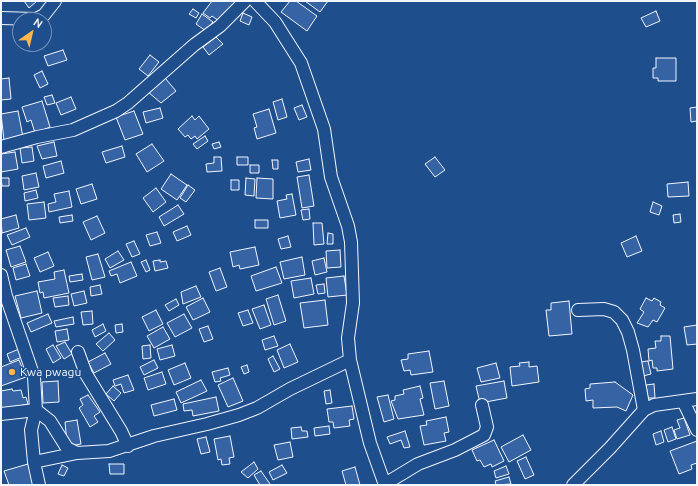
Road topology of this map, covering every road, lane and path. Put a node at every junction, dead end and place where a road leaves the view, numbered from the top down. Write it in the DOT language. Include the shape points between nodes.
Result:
graph roads {
  1 [pos="55,1"];
  2 [pos="245,1"];
  3 [pos="255,1"];
  4 [pos="1,18"];
  5 [pos="1,147"];
  6 [pos="1,275"];
  7 [pos="578,310"];
  8 [pos="78,352"];
  9 [pos="350,360"];
  10 [pos="697,399"];
  11 [pos="683,401"];
  12 [pos="482,405"];
  13 [pos="36,410"];
  14 [pos="644,410"];
  15 [pos="1,414"];
  16 [pos="697,430"];
  17 [pos="128,446"];
  18 [pos="77,453"];
  19 [pos="34,462"];
  20 [pos="40,485"];
  21 [pos="385,485"];
  22 [pos="572,485"];
  1 -- 4 [label="street" via="44,15 36,19"];
  2 -- 5 [label="street" via="220,26 116,111 73,130"];
  3 -- 9 [label="street" via="275,22 301,63 324,129 331,177 352,242 353,303 348,338"];
  6 -- 13 [label="street" via="34,377"];
  7 -- 14 [label="street" via="604,309 614,312 622,320 633,350"];
  8 -- 17 [label="street" via="86,374"];
  9 -- 17 [label="street" via="257,408 207,424 154,436"];
  9 -- 21 [label="street" via="370,443"];
  10 -- 11 [label="street"];
  11 -- 14 [label="street" via="654,405"];
  11 -- 16 [label="street"];
  12 -- 21 [label="street" via="487,427 484,435 460,448 418,464"];
  13 -- 15 [label="street"];
  13 -- 18 [label="street" via="50,421 67,448"];
  13 -- 19 [label="street" via="31,430"];
  14 -- 22 [label="street"];
  17 -- 18 [label="street" via="109,451"];
  18 -- 19 [label="street"];
  19 -- 20 [label="street"];
}
